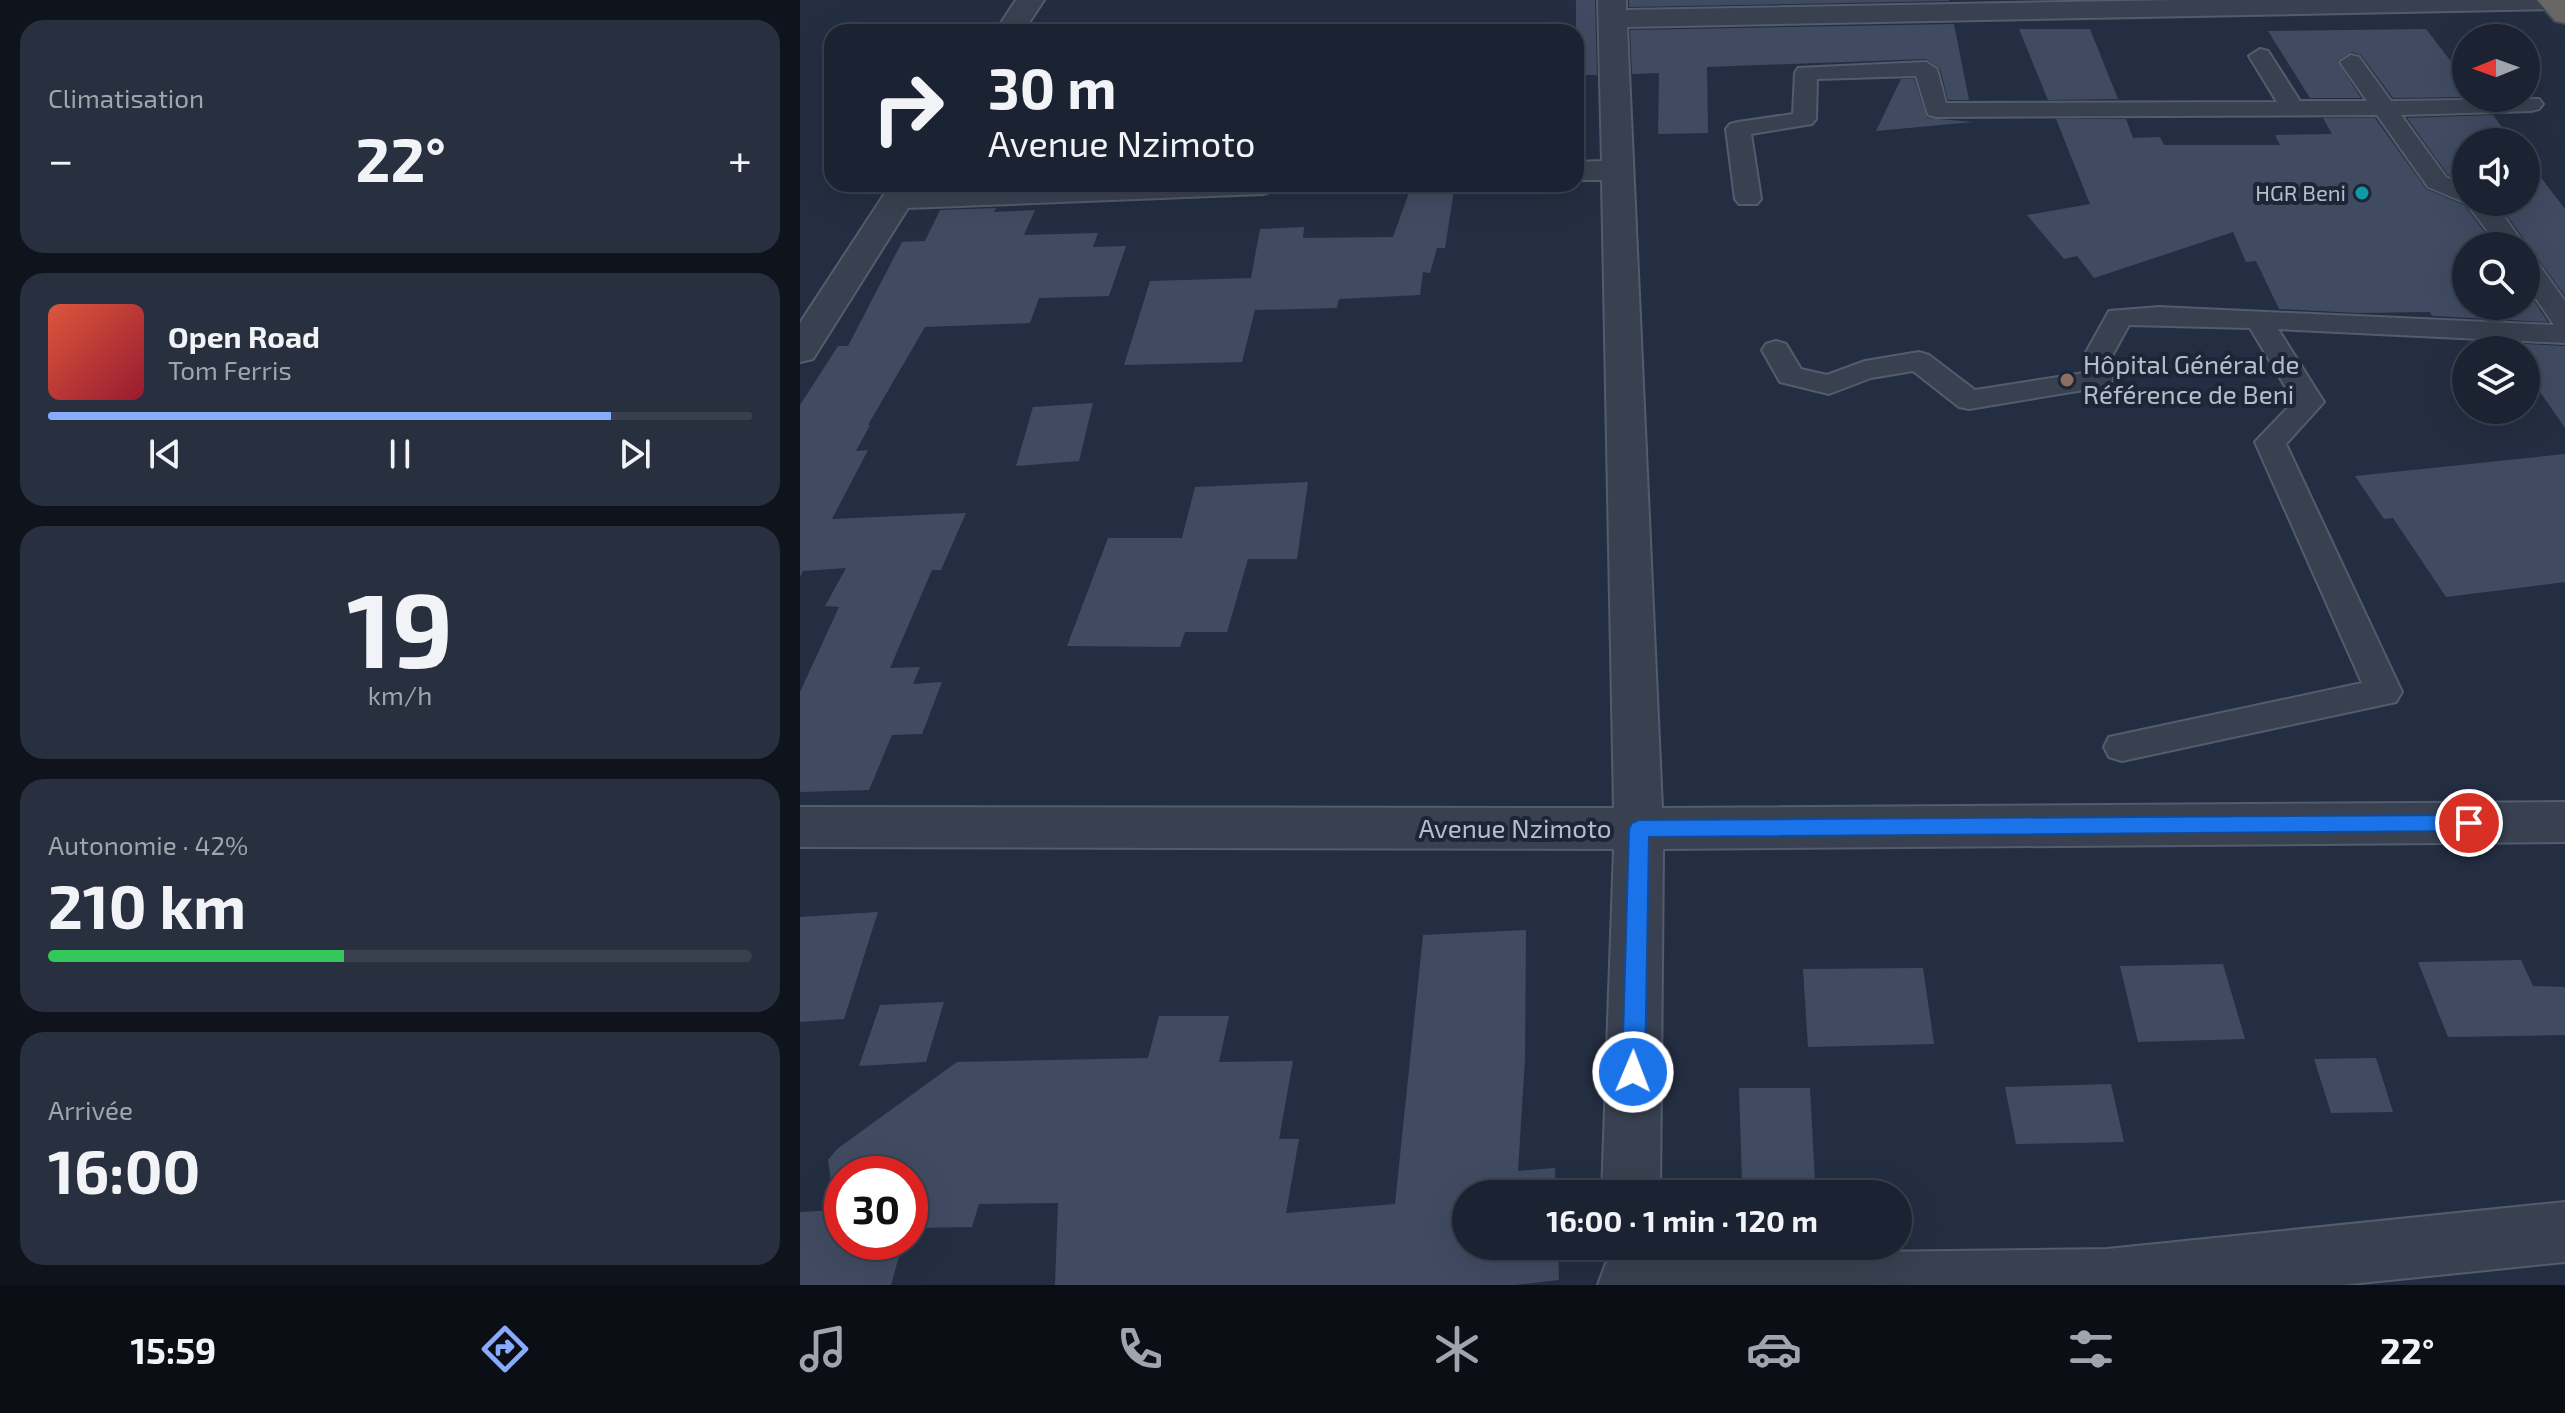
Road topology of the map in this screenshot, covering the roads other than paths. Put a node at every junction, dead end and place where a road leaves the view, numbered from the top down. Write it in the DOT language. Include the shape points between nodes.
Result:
graph roads {
  1 [pos="1030,0"];
  2 [pos="2552,0"];
  3 [pos="1978,6"];
  4 [pos="1613,10"];
  5 [pos="2565,15"];
  6 [pos="1014,24"];
  7 [pos="2260,56"];
  8 [pos="2351,62"];
  9 [pos="2452,106"];
  10 [pos="2293,108"];
  11 [pos="2386,108"];
  12 [pos="1618,170"];
  13 [pos="1584,171"];
  14 [pos="2452,189"];
  15 [pos="901,192"];
  16 [pos="1748,199"];
  17 [pos="2540,285"];
  18 [pos="2259,320"];
  19 [pos="2565,321"];
  20 [pos="2565,334"];
  21 [pos="1776,350"];
  22 [pos="800,351"];
  23 [pos="2122,747"];
  24 [pos="2565,822"];
  25 [pos="800,827"];
  26 [pos="1639,829"];
  27 [pos="1631,1180"];
  28 [pos="2565,1232"];
  29 [pos="1629,1260"];
  30 [pos="2108,1282"];
  31 [pos="1628,1285"];
  1 -- 6 [label="street"];
  2 -- 3 [label="street"];
  2 -- 5 [label="highway"];
  3 -- 4 [label="street"];
  4 -- 12 [label="street"];
  7 -- 10 [label="lane"];
  8 -- 11 [label="lane"];
  9 -- 11 [label="lane"];
  10 -- 11 [label="lane"];
  10 -- 16 [label="lane" via="1936,110 1926,69 1806,73 1804,119 1738,129"];
  11 -- 14 [label="lane" via="2437,182"];
  12 -- 13 [label="street"];
  12 -- 26 [label="street"];
  15 -- 22 [label="street"];
  17 -- 19 [label="lane"];
  18 -- 20 [label="lane"];
  18 -- 21 [label="lane" via="2119,317 2098,356 2098,380 1969,400 1919,361 1865,370 1829,385 1790,376"];
  18 -- 23 [label="lane" via="2309,402 2270,442 2384,692"];
  24 -- 26 [label="street, Avenue Nzimoto"];
  25 -- 26 [label="street, Avenue Nzimoto"];
  26 -- 27 [label="street"];
  28 -- 30 [label="street"];
  29 -- 31 [label="street"];
  30 -- 31 [label="street"];
}
